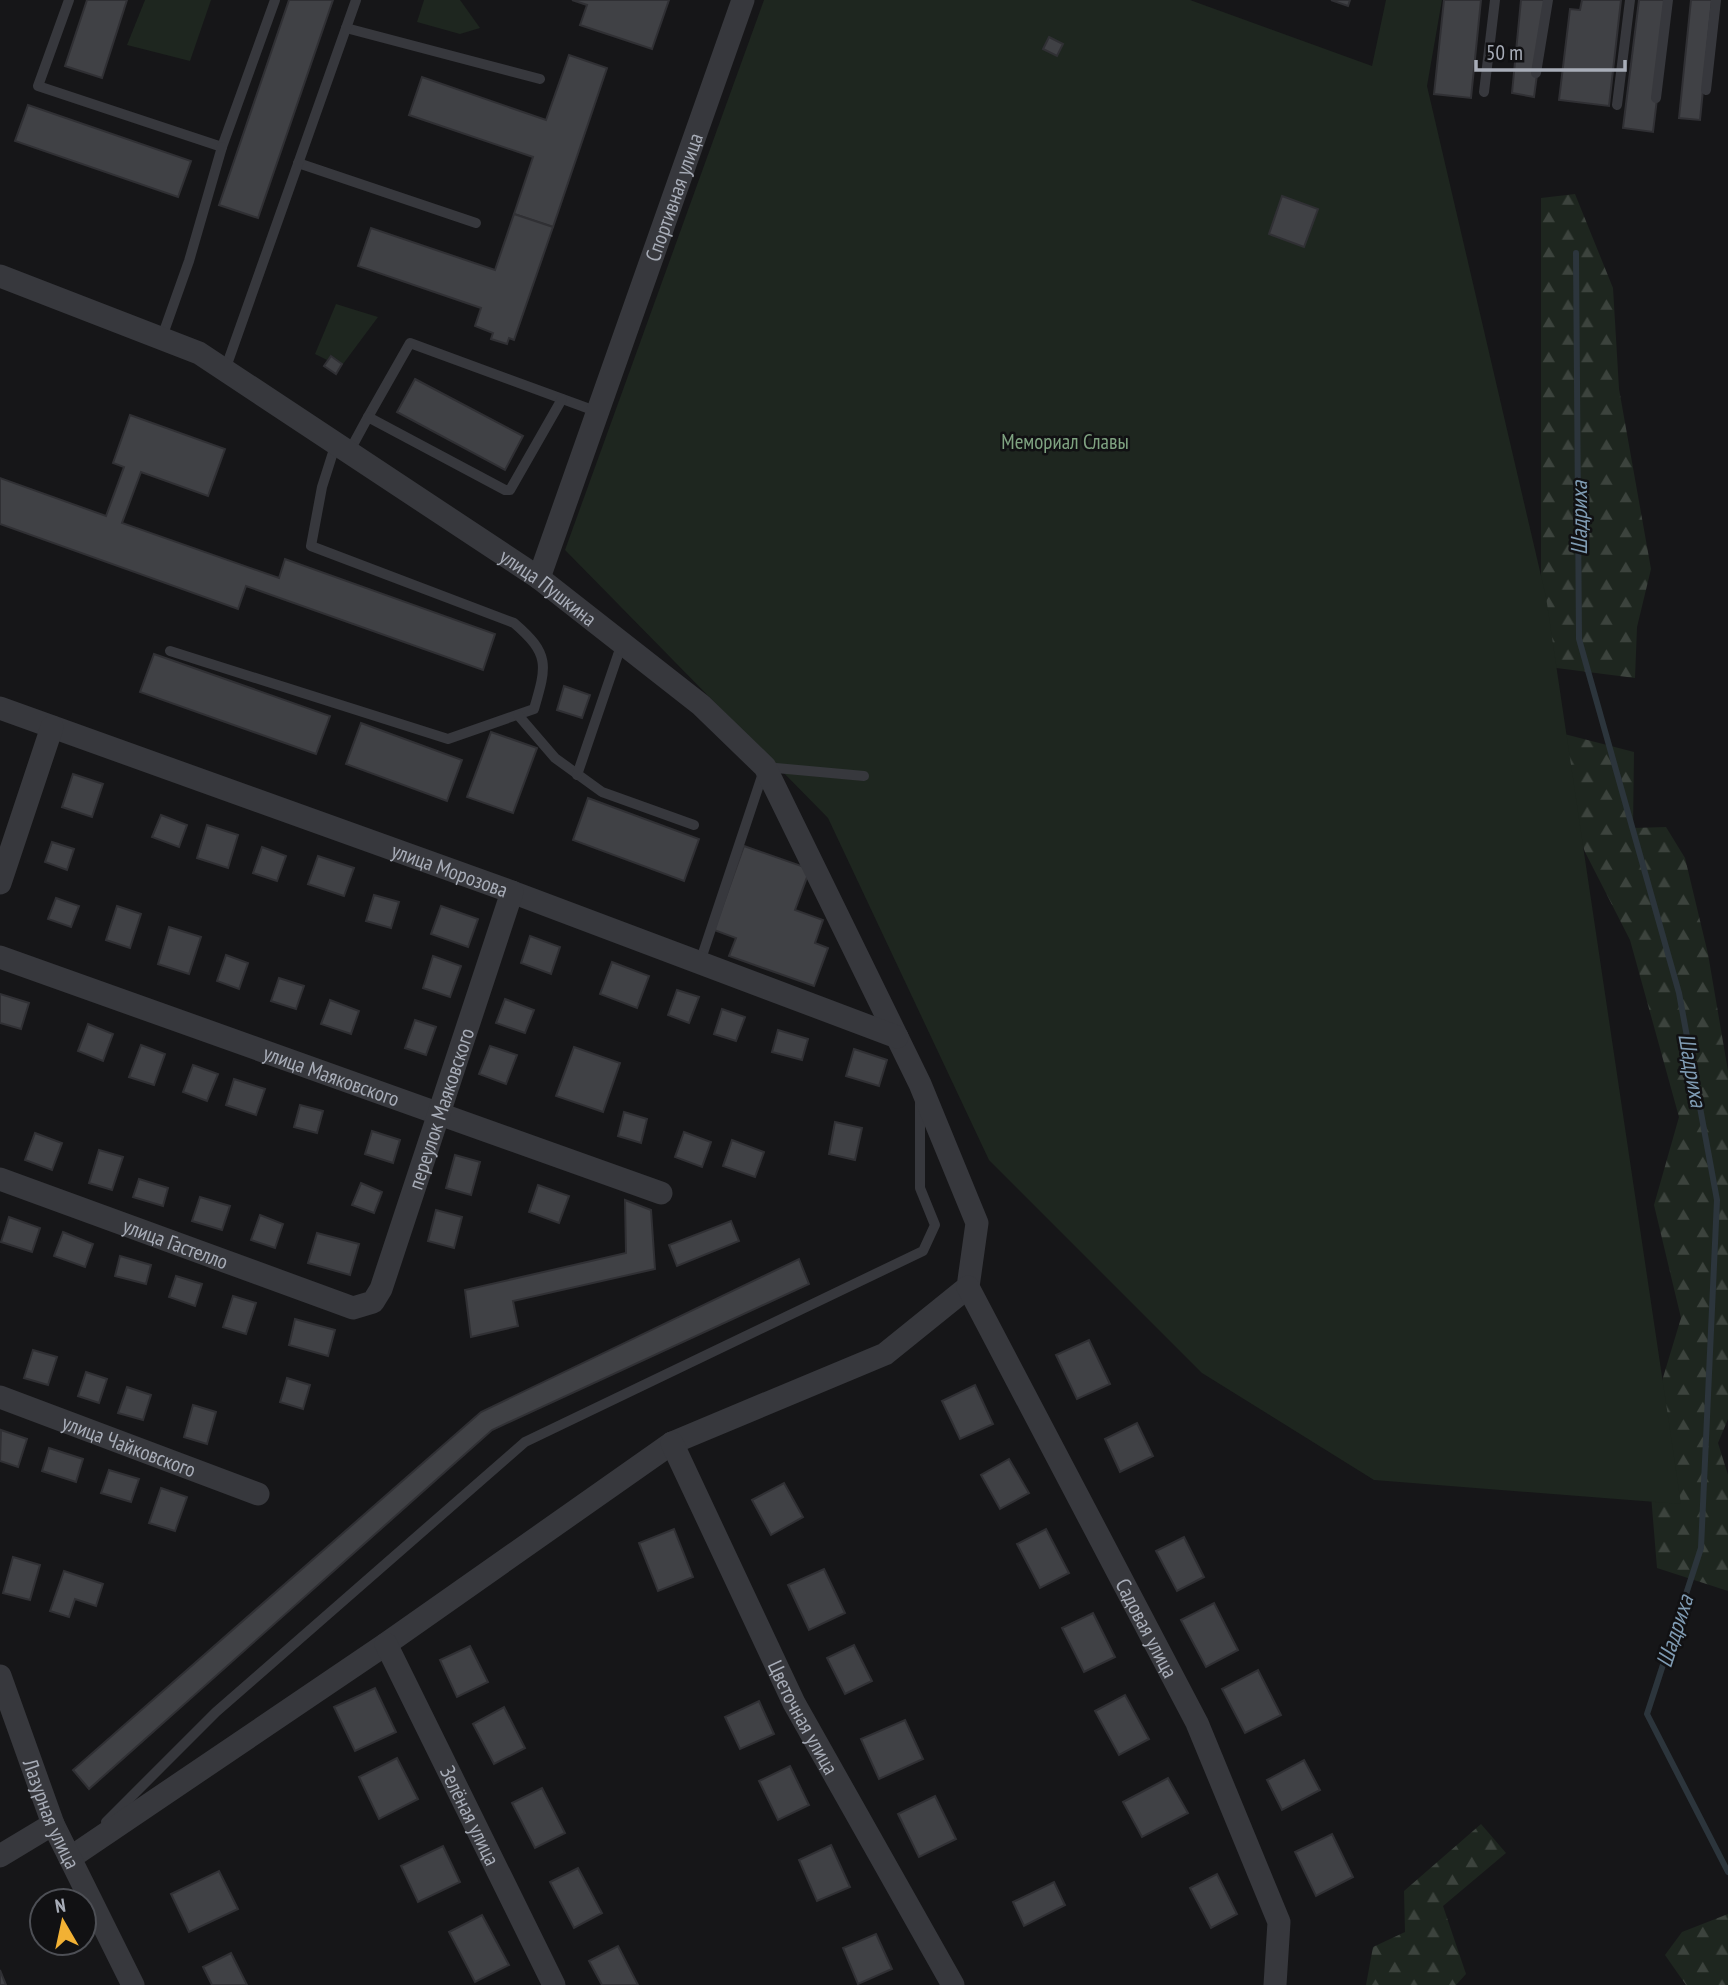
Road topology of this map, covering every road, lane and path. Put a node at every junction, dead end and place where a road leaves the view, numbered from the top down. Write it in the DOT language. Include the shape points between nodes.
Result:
graph roads {
  1 [pos="69,0"];
  2 [pos="275,0"];
  3 [pos="356,0"];
  4 [pos="744,0"];
  5 [pos="1495,0"];
  6 [pos="1548,0"];
  7 [pos="1630,0"];
  8 [pos="1668,0"];
  9 [pos="1716,0"];
  10 [pos="346,28"];
  11 [pos="1536,73"];
  12 [pos="540,79"];
  13 [pos="1706,90"];
  14 [pos="1484,92"];
  15 [pos="1656,98"];
  16 [pos="1617,105"];
  17 [pos="222,147"];
  18 [pos="298,163"];
  19 [pos="476,223"];
  20 [pos="0,276"];
  21 [pos="162,337"];
  22 [pos="225,370"];
  23 [pos="562,399"];
  24 [pos="601,403"];
  25 [pos="368,417"];
  26 [pos="343,448"];
  27 [pos="539,578"];
  28 [pos="622,643"];
  29 [pos="170,651"];
  30 [pos="0,708"];
  31 [pos="518,715"];
  32 [pos="52,727"];
  33 [pos="765,767"];
  34 [pos="578,775"];
  35 [pos="864,776"];
  36 [pos="694,825"];
  37 [pos="0,883"];
  38 [pos="512,892"];
  39 [pos="0,957"];
  40 [pos="700,962"];
  41 [pos="897,1037"];
  42 [pos="920,1084"];
  43 [pos="439,1114"];
  44 [pos="0,1179"];
  45 [pos="661,1193"];
  46 [pos="968,1287"];
  47 [pos="353,1308"];
  48 [pos="0,1397"];
  49 [pos="672,1443"];
  50 [pos="258,1494"];
  51 [pos="386,1644"];
  52 [pos="0,1675"];
  53 [pos="53,1824"];
  54 [pos="0,1856"];
  55 [pos="70,1858"];
  56 [pos="134,1985"];
  57 [pos="554,1985"];
  58 [pos="953,1985"];
  59 [pos="1275,1985"];
  1 -- 17 [label="lane" via="38,86"];
  2 -- 17 [label="lane"];
  3 -- 10 [label="lane"];
  4 -- 24 [label="street, Спортивная улица"];
  5 -- 14 [label="lane"];
  6 -- 11 [label="lane"];
  7 -- 16 [label="lane"];
  8 -- 15 [label="lane"];
  9 -- 13 [label="lane"];
  10 -- 12 [label="lane"];
  10 -- 18 [label="lane"];
  17 -- 21 [label="lane"];
  18 -- 19 [label="lane"];
  18 -- 22 [label="lane"];
  20 -- 21 [label="street, улица Пушкина"];
  21 -- 22 [label="street, улица Пушкина"];
  22 -- 26 [label="street, улица Пушкина"];
  23 -- 24 [label="lane"];
  23 -- 25 [label="lane" via="410,343"];
  23 -- 25 [label="lane" via="510,490"];
  24 -- 27 [label="street, Спортивная улица"];
  25 -- 26 [label="lane"];
  26 -- 27 [label="street, улица Пушкина"];
  26 -- 31 [label="lane" via="322,487 311,546 514,624 537,643 543,680 534,709"];
  27 -- 28 [label="street, улица Пушкина"];
  28 -- 33 [label="street, улица Пушкина" via="701,705"];
  28 -- 34 [label="lane"];
  29 -- 31 [label="lane" via="447,739"];
  30 -- 32 [label="street, улица Морозова"];
  31 -- 34 [label="lane" via="555,758"];
  32 -- 37 [label="street"];
  32 -- 38 [label="street, улица Морозова"];
  33 -- 35 [label="lane"];
  33 -- 40 [label="lane"];
  33 -- 41 [label="street, улица Пушкина"];
  34 -- 36 [label="lane" via="602,792"];
  38 -- 40 [label="street, улица Морозова"];
  38 -- 43 [label="street, переулок Маяковского"];
  39 -- 43 [label="street, улица Маяковского"];
  40 -- 41 [label="street, улица Морозова"];
  41 -- 42 [label="street, улица Пушкина"];
  42 -- 46 [label="street, улица Пушкина" via="977,1223"];
  42 -- 55 [label="lane" via="920,1188 935,1226 923,1251 525,1442 216,1712"];
  43 -- 45 [label="street, улица Маяковского"];
  43 -- 47 [label="street, переулок Маяковского" via="382,1289 373,1303"];
  44 -- 47 [label="street, улица Гастелло"];
  46 -- 49 [label="street" via="885,1353"];
  46 -- 59 [label="street, Садовая улица" via="1197,1723 1279,1922"];
  48 -- 50 [label="street, улица Чайковского"];
  49 -- 51 [label="street"];
  49 -- 58 [label="street, Цветочная улица" via="794,1703"];
  51 -- 55 [label="street"];
  51 -- 57 [label="street, Зелёная улица"];
  52 -- 53 [label="street, Лазурная улица"];
  53 -- 54 [label="street"];
  53 -- 55 [label="street, Лазурная улица"];
  55 -- 56 [label="street, Лазурная улица"];
}
